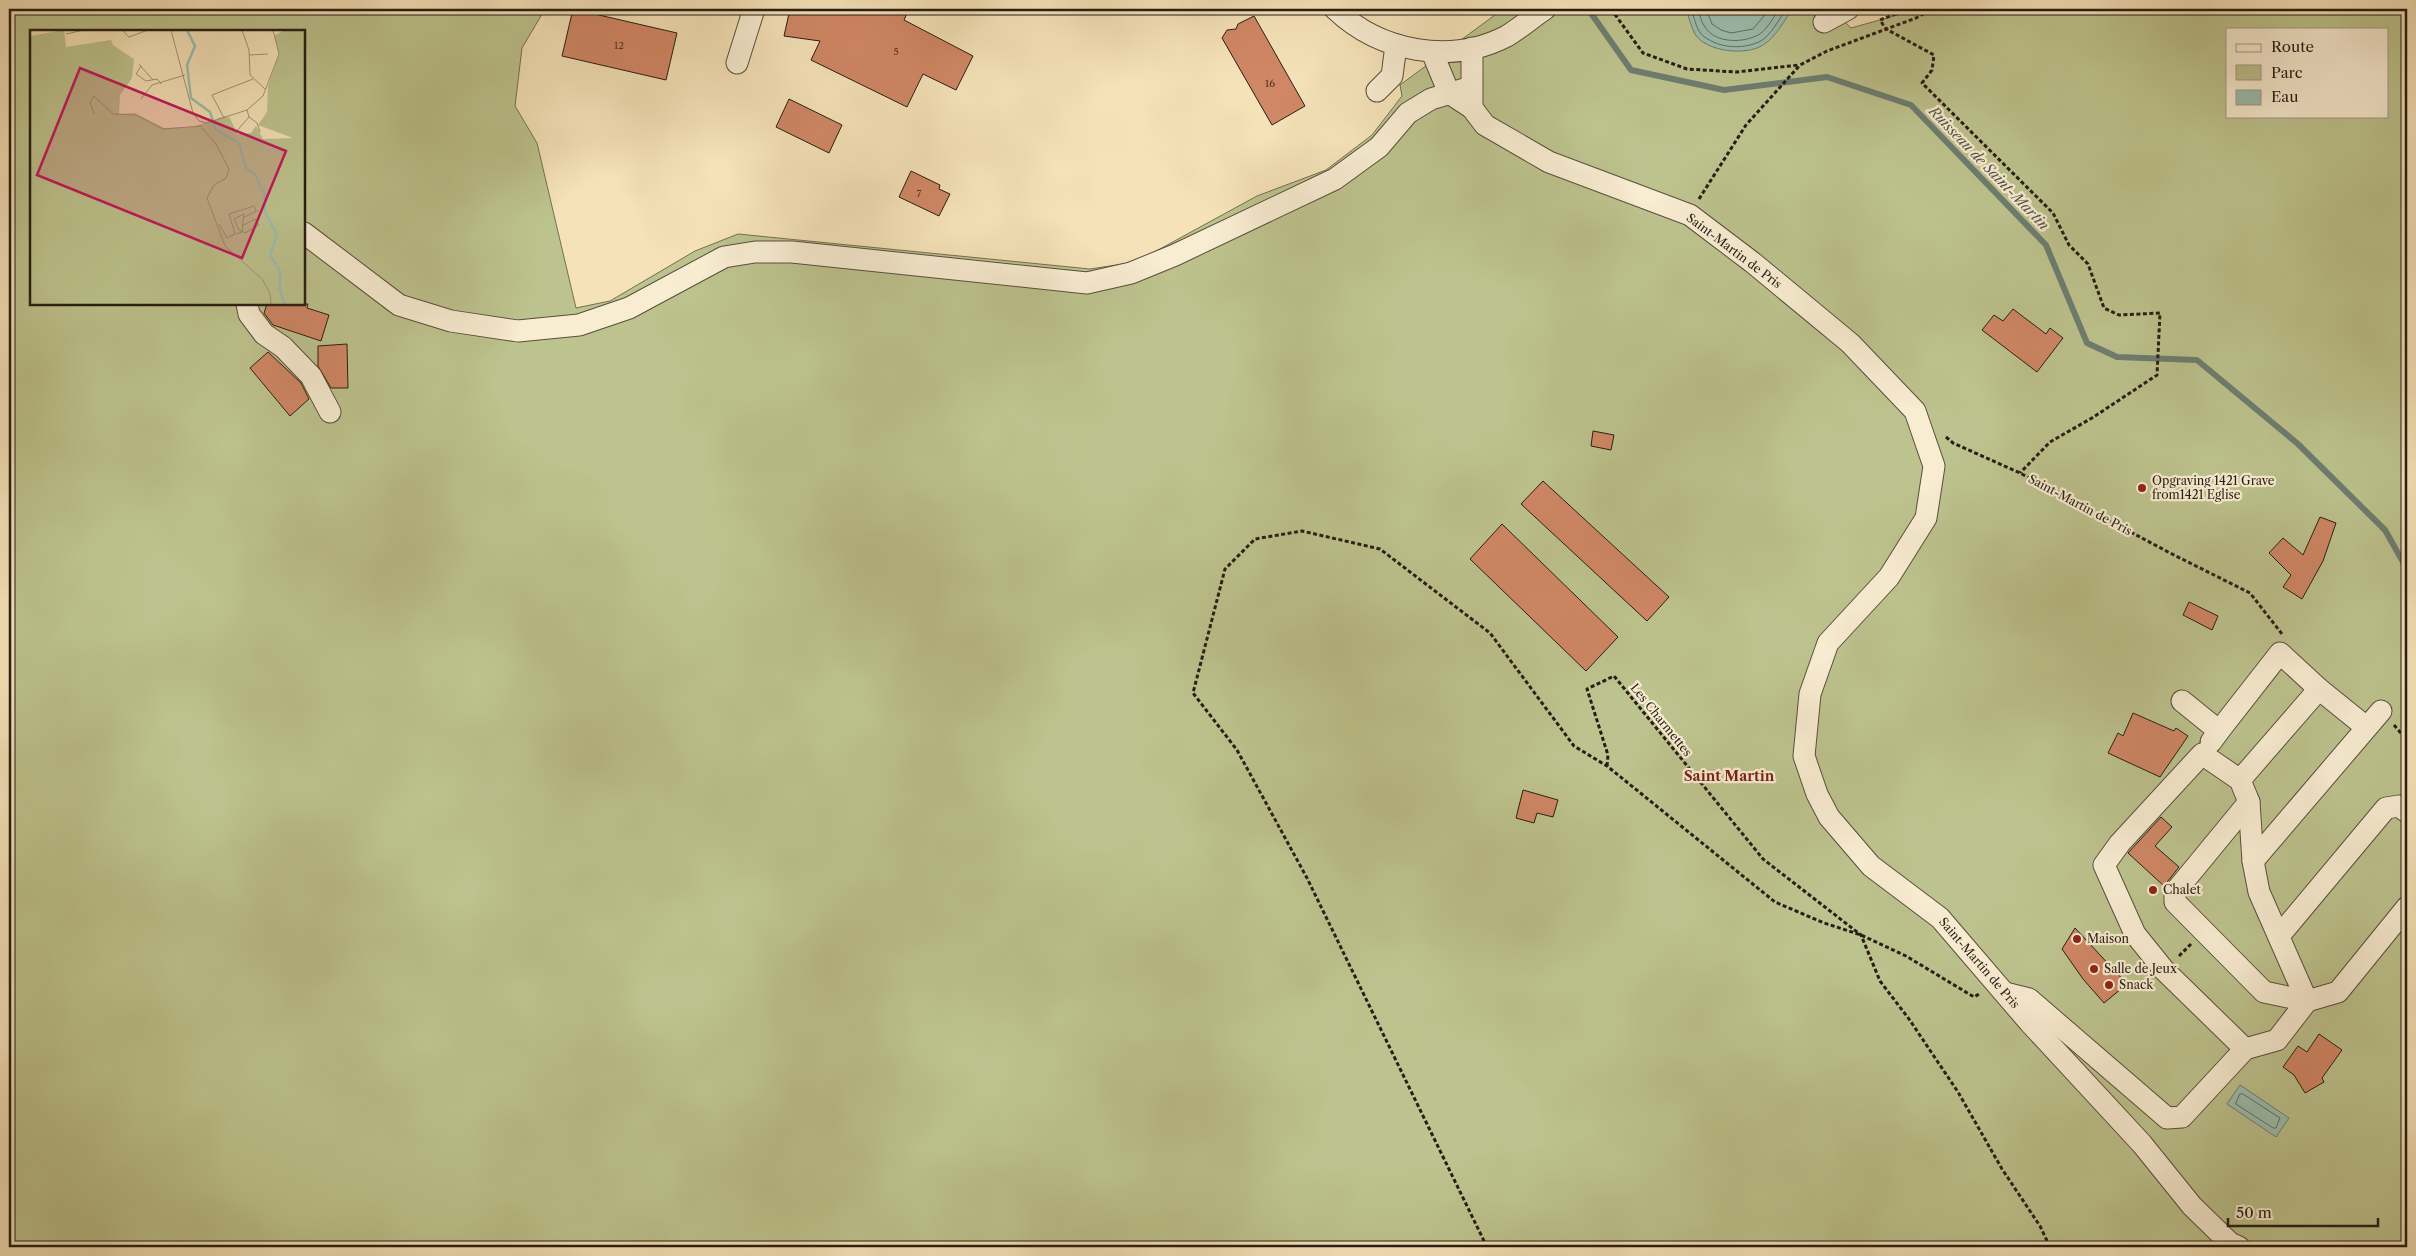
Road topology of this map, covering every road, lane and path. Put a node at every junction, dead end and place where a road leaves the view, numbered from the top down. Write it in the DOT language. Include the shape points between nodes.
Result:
graph roads {
  1 [pos="754,9"];
  2 [pos="1335,9"];
  3 [pos="1545,9"];
  4 [pos="1611,9"];
  5 [pos="1848,9"];
  6 [pos="1908,9"];
  7 [pos="1932,9"];
  8 [pos="1824,22"];
  9 [pos="1886,29"];
  10 [pos="1396,45"];
  11 [pos="1472,48"];
  12 [pos="1432,52"];
  13 [pos="737,63"];
  14 [pos="1800,65"];
  15 [pos="1472,87"];
  16 [pos="1377,91"];
  17 [pos="1449,93"];
  18 [pos="1472,108"];
  19 [pos="1690,215"];
  20 [pos="305,234"];
  21 [pos="247,305"];
  22 [pos="330,412"];
  23 [pos="1945,436"];
  24 [pos="2020,473"];
  25 [pos="2250,593"];
  26 [pos="2319,689"];
  27 [pos="2182,701"];
  28 [pos="2381,711"];
  29 [pos="2366,727"];
  30 [pos="2219,731"];
  31 [pos="2202,754"];
  32 [pos="1607,766"];
  33 [pos="2240,780"];
  34 [pos="2249,802"];
  35 [pos="2407,812"];
  36 [pos="2253,862"];
  37 [pos="2407,906"];
  38 [pos="2204,932"];
  39 [pos="1861,935"];
  40 [pos="2279,936"];
  41 [pos="2164,970"];
  42 [pos="2001,989"];
  43 [pos="2307,1001"];
  44 [pos="2245,1049"];
  45 [pos="1487,1247"];
  46 [pos="2050,1247"];
  47 [pos="2238,1247"];
  1 -- 13 [label="street"];
  2 -- 10 [label="street" via="1358,28"];
  3 -- 11 [label="street" via="1507,36"];
  4 -- 14 [label="path" via="1643,53 1687,69 1736,72"];
  5 -- 8 [label="street"];
  6 -- 9 [label="path" via="1880,20"];
  7 -- 9 [label="path"];
  9 -- 14 [label="path" via="1827,50"];
  9 -- 24 [label="path" via="1934,55 1932,70 1922,83 2053,214 2069,245 2088,264 2104,308 2119,315 2160,313 2157,372 2092,418 2050,442"];
  10 -- 12 [label="street"];
  10 -- 16 [label="street" via="1392,76"];
  11 -- 12 [label="street"];
  11 -- 15 [label="street"];
  12 -- 17 [label="street"];
  14 -- 19 [label="path" via="1746,125"];
  15 -- 17 [label="street"];
  15 -- 18 [label="street"];
  17 -- 18 [label="street, Saint-Martin de Pris"];
  17 -- 20 [label="street" via="1431,98 1408,113 1379,148 1335,179 1175,255 1131,273 1087,283 792,252 754,252 724,257 629,308 578,324 518,331 451,321 399,305"];
  18 -- 19 [label="street, Saint-Martin de Pris" via="1485,125 1549,162"];
  19 -- 42 [label="street, Saint-Martin de Pris" via="1850,343 1915,411 1934,466 1926,518 1889,577 1828,642 1810,694 1804,756 1829,817 1871,866 1940,918"];
  21 -- 22 [label="street" via="249,314 264,334 283,347 310,376"];
  23 -- 24 [label="path, Saint-Martin de Pris"];
  24 -- 25 [label="path, Saint-Martin de Pris"];
  26 -- 29 [label="street"];
  26 -- 30 [label="street" via="2280,653"];
  26 -- 33 [label="street"];
  27 -- 30 [label="street"];
  28 -- 29 [label="street"];
  29 -- 36 [label="street"];
  30 -- 31 [label="street"];
  31 -- 33 [label="street"];
  31 -- 41 [label="street" via="2120,842 2104,865 2135,934"];
  32 -- 39 [label="path" via="1775,902"];
  32 -- 39 [label="path, Les Charmettes" via="1608,755 1587,689 1614,676 1763,859"];
  32 -- 45 [label="path" via="1574,746 1490,633 1380,549 1302,531 1255,539 1225,569 1193,693 1237,750 1307,878"];
  33 -- 34 [label="street"];
  34 -- 36 [label="street"];
  34 -- 38 [label="street" via="2175,892 2176,902"];
  35 -- 40 [label="street" via="2399,806 2386,808"];
  36 -- 40 [label="street" via="2259,892"];
  37 -- 43 [label="street" via="2338,992"];
  38 -- 41 [label="path"];
  38 -- 43 [label="street" via="2264,992"];
  39 -- 42 [label="path" via="1906,956 1974,997"];
  39 -- 46 [label="path" via="1880,981 1958,1092"];
  40 -- 43 [label="street"];
  41 -- 44 [label="street"];
  42 -- 44 [label="street" via="2029,999 2166,1118 2182,1117"];
  42 -- 47 [label="street, Saint-Martin de Pris" via="2142,1144 2192,1206"];
  43 -- 44 [label="street" via="2277,1040"];
}
